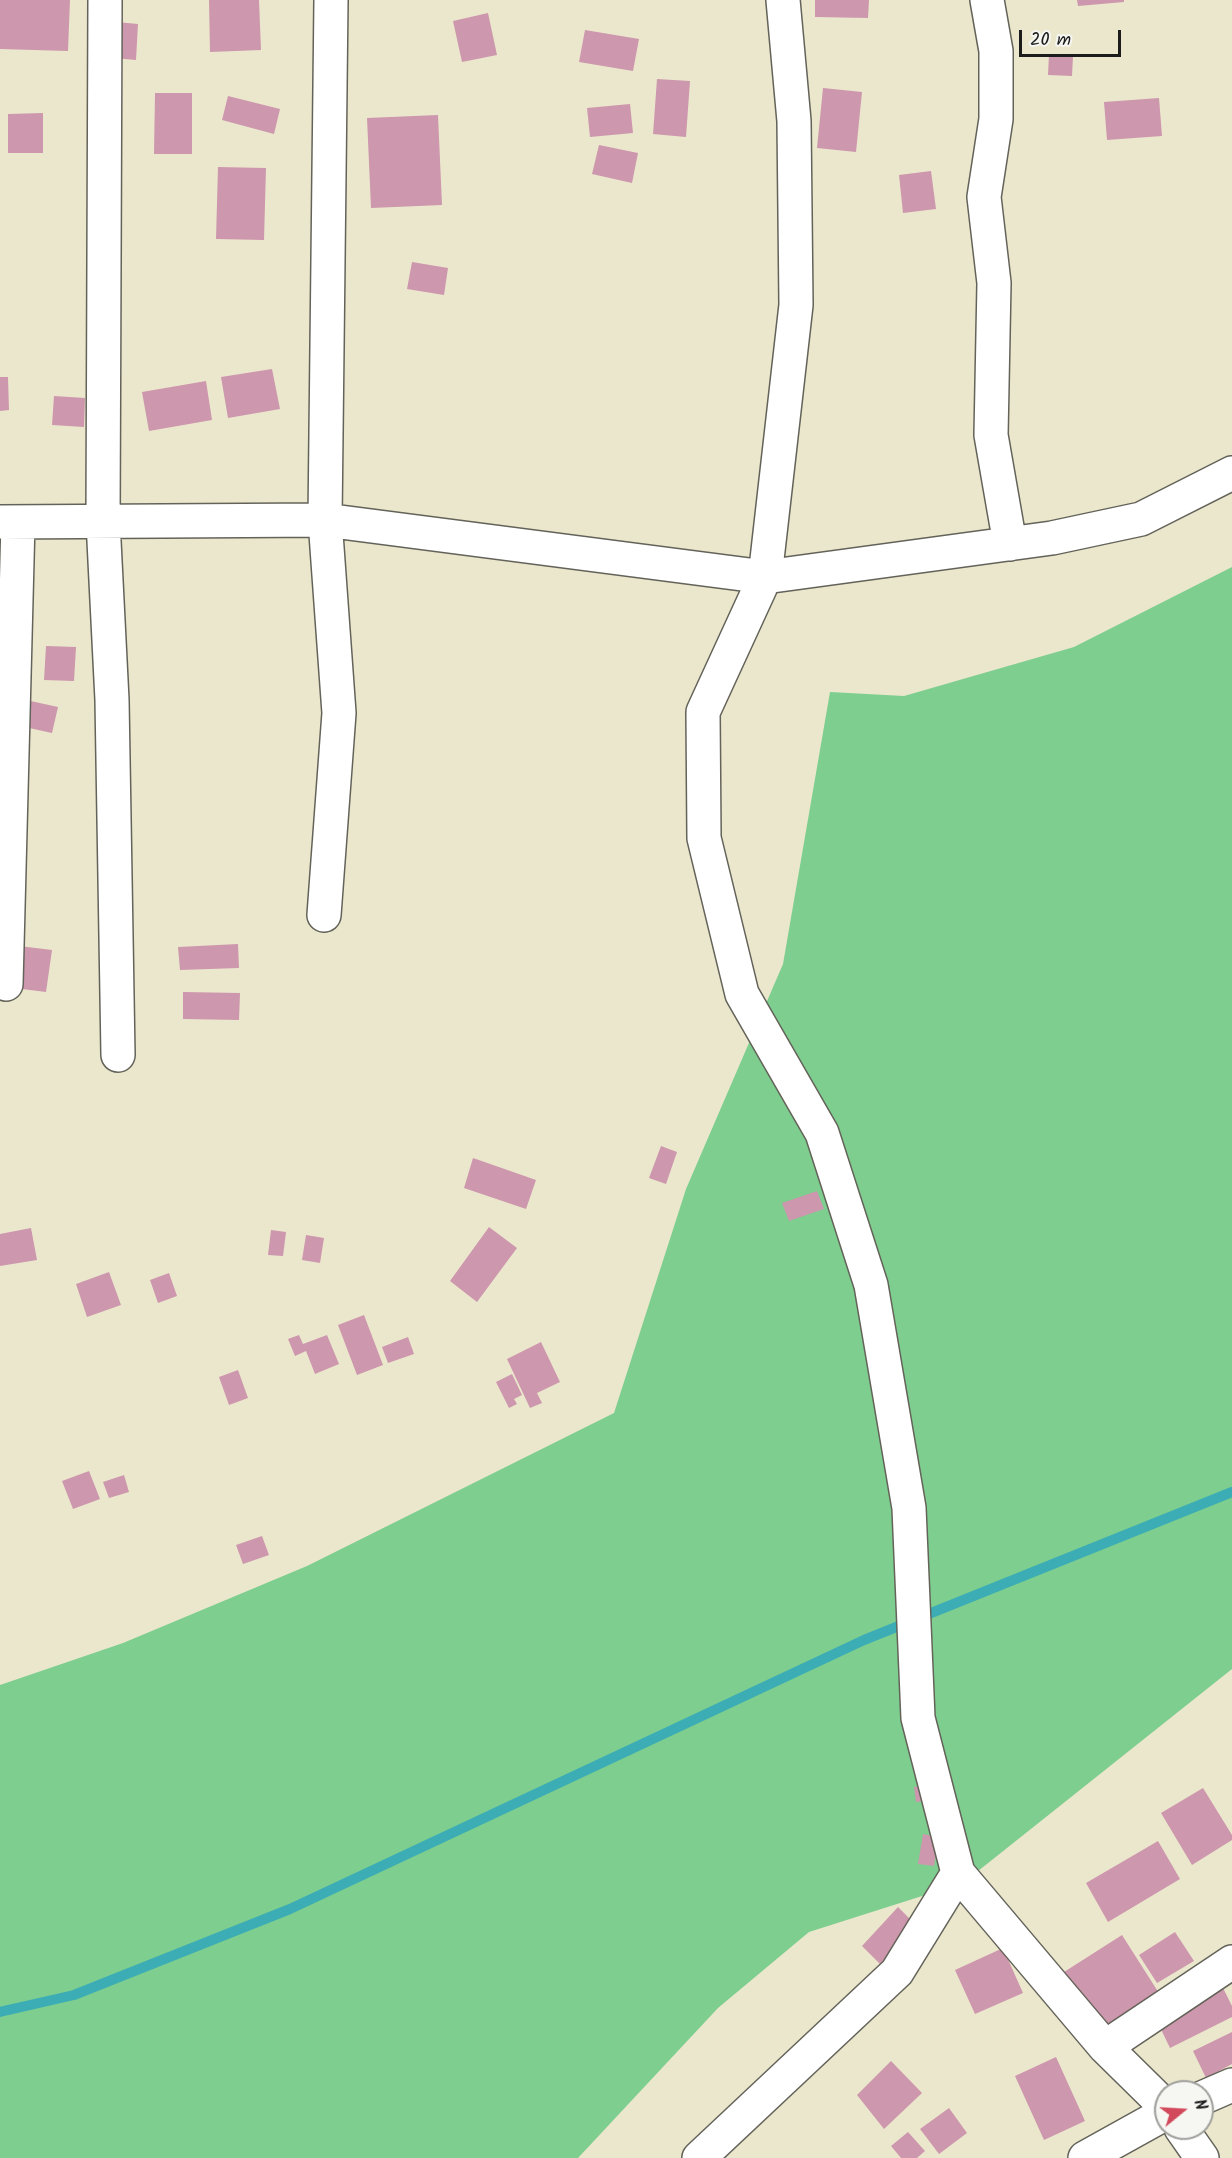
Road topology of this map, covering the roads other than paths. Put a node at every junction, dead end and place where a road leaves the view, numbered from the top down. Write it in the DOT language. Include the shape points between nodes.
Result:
graph roads {
  1 [pos="105,0"];
  2 [pos="332,0"];
  3 [pos="783,0"];
  4 [pos="987,0"];
  5 [pos="1232,473"];
  6 [pos="325,520"];
  7 [pos="103,521"];
  8 [pos="9,522"];
  9 [pos="1010,544"];
  10 [pos="765,577"];
  11 [pos="324,915"];
  12 [pos="6,984"];
  13 [pos="118,1055"];
  14 [pos="958,1874"];
  15 [pos="1232,1962"];
  16 [pos="1105,2048"];
  17 [pos="1232,2085"];
  18 [pos="1214,2093"];
  19 [pos="1154,2095"];
  20 [pos="1154,2120"];
  21 [pos="1189,2140"];
  22 [pos="699,2158"];
  23 [pos="1085,2158"];
  24 [pos="1202,2158"];
  1 -- 7 [label="street"];
  2 -- 6 [label="street"];
  3 -- 10 [label="street" via="794,120 796,305"];
  4 -- 9 [label="street" via="996,51 996,107 984,197 994,283 991,435"];
  5 -- 9 [label="street" via="1141,519"];
  6 -- 7 [label="street"];
  6 -- 10 [label="street"];
  6 -- 11 [label="street" via="339,713"];
  7 -- 8 [label="street"];
  7 -- 13 [label="street" via="112,700"];
  8 -- 12 [label="street"];
  9 -- 10 [label="street"];
  10 -- 14 [label="street" via="703,711 704,838 742,994 822,1133 872,1285 909,1508 918,1718"];
  14 -- 16 [label="street"];
  14 -- 22 [label="street" via="897,1972"];
  15 -- 16 [label="street"];
  16 -- 19 [label="street"];
  17 -- 18 [label="street"];
  20 -- 23 [label="street"];
  21 -- 24 [label="street"];
}
